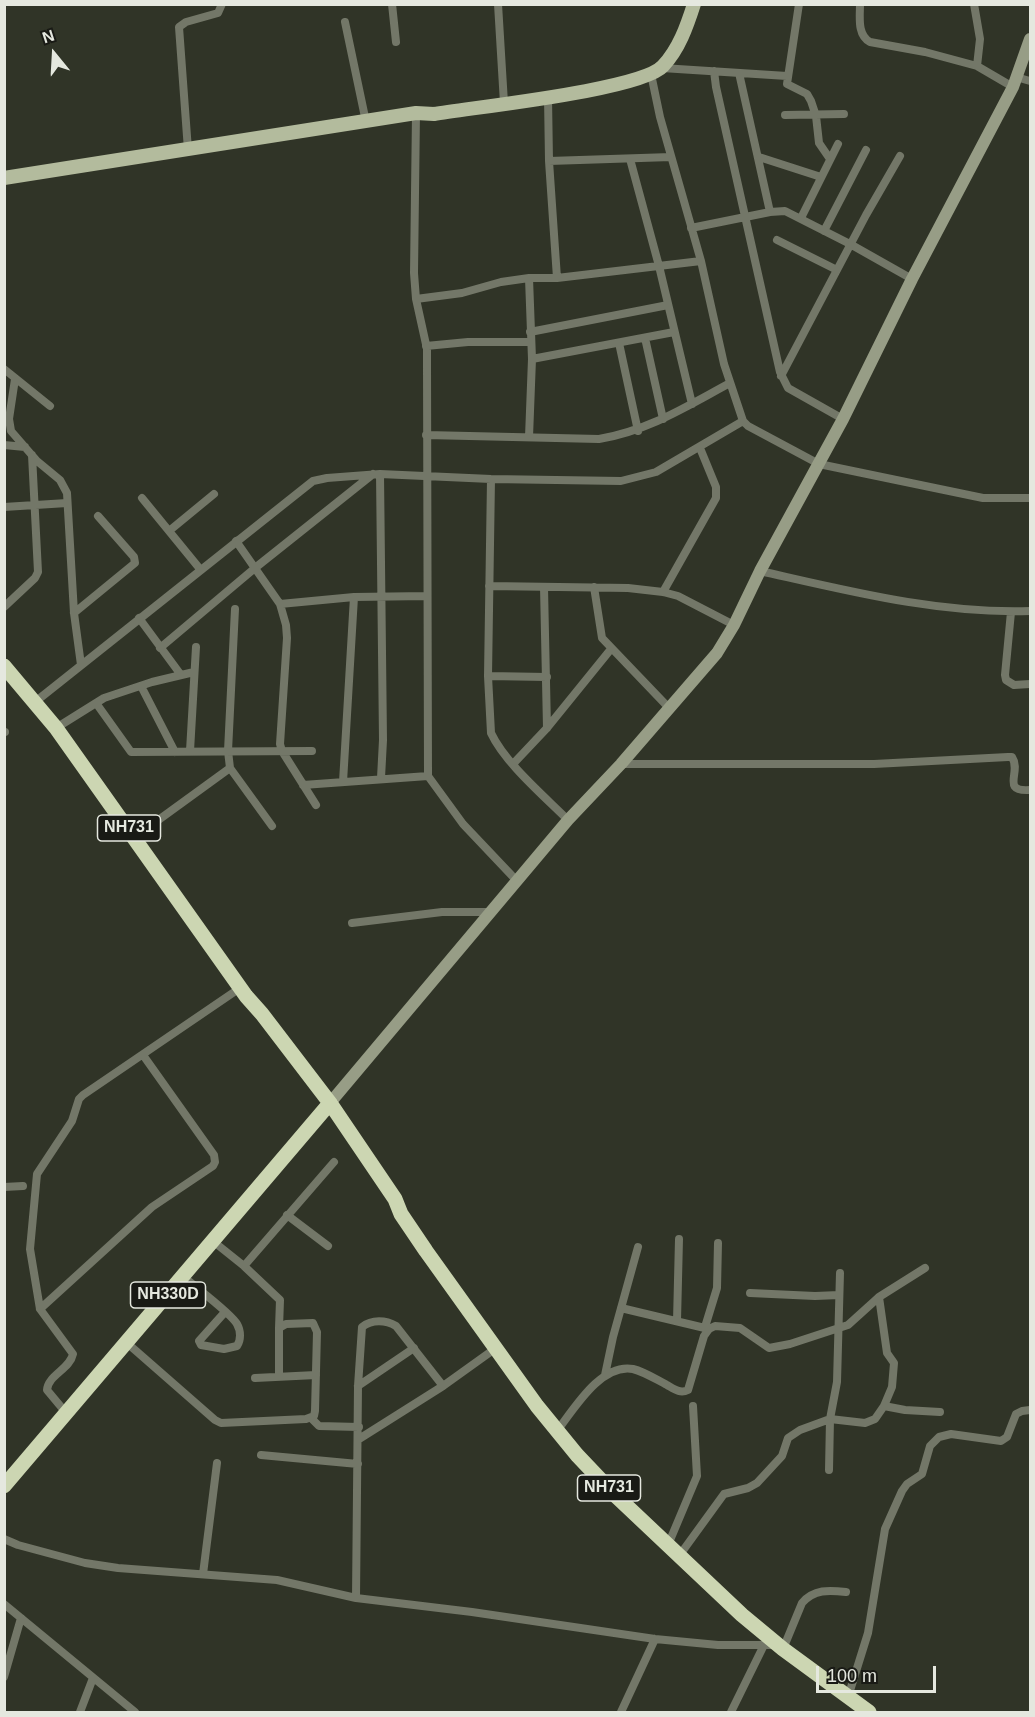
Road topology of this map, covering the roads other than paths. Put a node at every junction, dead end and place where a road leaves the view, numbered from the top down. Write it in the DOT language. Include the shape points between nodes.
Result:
graph roads {
  1 [pos="222,4"];
  2 [pos="392,4"];
  3 [pos="498,4"];
  4 [pos="694,4"];
  5 [pos="799,4"];
  6 [pos="974,4"];
  7 [pos="859,5"];
  8 [pos="345,22"];
  9 [pos="1030,39"];
  10 [pos="396,42"];
  11 [pos="977,66"];
  12 [pos="657,71"];
  13 [pos="714,71"];
  14 [pos="739,73"];
  15 [pos="787,76"];
  16 [pos="1030,81"];
  17 [pos="1015,82"];
  18 [pos="548,97"];
  19 [pos="504,103"];
  20 [pos="844,114"];
  21 [pos="785,115"];
  22 [pos="816,116"];
  23 [pos="417,117"];
  24 [pos="366,122"];
  25 [pos="838,144"];
  26 [pos="188,150"];
  27 [pos="866,150"];
  28 [pos="900,156"];
  29 [pos="671,157"];
  30 [pos="759,157"];
  31 [pos="630,159"];
  32 [pos="830,159"];
  33 [pos="549,161"];
  34 [pos="821,177"];
  35 [pos="4,178"];
  36 [pos="4,185"];
  37 [pos="770,212"];
  38 [pos="744,217"];
  39 [pos="801,218"];
  40 [pos="691,228"];
  41 [pos="824,231"];
  42 [pos="777,240"];
  43 [pos="850,244"];
  44 [pos="701,261"];
  45 [pos="659,266"];
  46 [pos="837,270"];
  47 [pos="529,278"];
  48 [pos="557,278"];
  49 [pos="912,279"];
  50 [pos="416,300"];
  51 [pos="668,305"];
  52 [pos="674,332"];
  53 [pos="530,337"];
  54 [pos="645,338"];
  55 [pos="619,343"];
  56 [pos="426,346"];
  57 [pos="532,359"];
  58 [pos="4,369"];
  59 [pos="781,376"];
  60 [pos="15,379"];
  61 [pos="730,383"];
  62 [pos="692,404"];
  63 [pos="50,406"];
  64 [pos="7,419"];
  65 [pos="663,419"];
  66 [pos="843,419"];
  67 [pos="742,421"];
  68 [pos="638,431"];
  69 [pos="426,435"];
  70 [pos="529,437"];
  71 [pos="4,446"];
  72 [pos="25,447"];
  73 [pos="700,448"];
  74 [pos="32,454"];
  75 [pos="819,464"];
  76 [pos="376,474"];
  77 [pos="426,476"];
  78 [pos="491,479"];
  79 [pos="214,494"];
  80 [pos="142,498"];
  81 [pos="1030,498"];
  82 [pos="67,503"];
  83 [pos="34,505"];
  84 [pos="4,507"];
  85 [pos="98,516"];
  86 [pos="169,531"];
  87 [pos="236,541"];
  88 [pos="255,568"];
  89 [pos="200,569"];
  90 [pos="760,571"];
  91 [pos="489,586"];
  92 [pos="544,586"];
  93 [pos="594,587"];
  94 [pos="663,592"];
  95 [pos="427,596"];
  96 [pos="354,597"];
  97 [pos="382,597"];
  98 [pos="280,604"];
  99 [pos="4,607"];
  100 [pos="235,609"];
  101 [pos="1030,611"];
  102 [pos="1011,612"];
  103 [pos="74,613"];
  104 [pos="139,618"];
  105 [pos="735,625"];
  106 [pos="196,647"];
  107 [pos="160,648"];
  108 [pos="611,650"];
  109 [pos="81,665"];
  110 [pos="6,671"];
  111 [pos="195,672"];
  112 [pos="181,675"];
  113 [pos="488,676"];
  114 [pos="547,677"];
  115 [pos="1030,684"];
  116 [pos="141,686"];
  117 [pos="35,702"];
  118 [pos="96,703"];
  119 [pos="669,708"];
  120 [pos="56,728"];
  121 [pos="547,728"];
  122 [pos="190,751"];
  123 [pos="228,751"];
  124 [pos="282,751"];
  125 [pos="312,751"];
  126 [pos="175,752"];
  127 [pos="513,764"];
  128 [pos="621,764"];
  129 [pos="230,768"];
  130 [pos="428,776"];
  131 [pos="381,778"];
  132 [pos="343,782"];
  133 [pos="303,785"];
  134 [pos="1030,790"];
  135 [pos="316,805"];
  136 [pos="568,820"];
  137 [pos="272,826"];
  138 [pos="135,837"];
  139 [pos="517,881"];
  140 [pos="491,912"];
  141 [pos="352,923"];
  142 [pos="243,992"];
  143 [pos="142,1055"];
  144 [pos="327,1106"];
  145 [pos="334,1161"];
  146 [pos="23,1186"];
  147 [pos="4,1187"];
  148 [pos="287,1215"];
  149 [pos="679,1239"];
  150 [pos="214,1242"];
  151 [pos="717,1243"];
  152 [pos="328,1246"];
  153 [pos="638,1247"];
  154 [pos="244,1266"];
  155 [pos="926,1268"];
  156 [pos="840,1273"];
  157 [pos="184,1277"];
  158 [pos="750,1293"];
  159 [pos="839,1295"];
  160 [pos="879,1297"];
  161 [pos="621,1308"];
  162 [pos="40,1309"];
  163 [pos="225,1312"];
  164 [pos="677,1321"];
  165 [pos="279,1328"];
  166 [pos="707,1328"];
  167 [pos="839,1329"];
  168 [pos="127,1344"];
  169 [pos="414,1348"];
  170 [pos="496,1348"];
  171 [pos="316,1375"];
  172 [pos="605,1375"];
  173 [pos="279,1376"];
  174 [pos="255,1378"];
  175 [pos="358,1386"];
  176 [pos="442,1386"];
  177 [pos="693,1406"];
  178 [pos="884,1406"];
  179 [pos="1030,1410"];
  180 [pos="940,1412"];
  181 [pos="67,1414"];
  182 [pos="311,1418"];
  183 [pos="830,1419"];
  184 [pos="359,1427"];
  185 [pos="557,1431"];
  186 [pos="359,1439"];
  187 [pos="261,1455"];
  188 [pos="217,1462"];
  189 [pos="358,1464"];
  190 [pos="829,1470"];
  191 [pos="4,1486"];
  192 [pos="4,1539"];
  193 [pos="673,1550"];
  194 [pos="203,1574"];
  195 [pos="846,1592"];
  196 [pos="356,1598"];
  197 [pos="4,1604"];
  198 [pos="21,1618"];
  199 [pos="656,1639"];
  200 [pos="775,1646"];
  201 [pos="4,1677"];
  202 [pos="93,1678"];
  203 [pos="848,1697"];
  204 [pos="125,1709"];
  205 [pos="80,1713"];
  206 [pos="135,1713"];
  207 [pos="621,1713"];
  208 [pos="731,1713"];
  209 [pos="869,1713"];
  1 -- 26 [label="street" via="218,13 186,21 179,27"];
  2 -- 10 [label="street"];
  3 -- 19 [label="street"];
  4 -- 12 [label="main road" via="682,38"];
  5 -- 15 [label="street"];
  6 -- 11 [label="street" via="980,39"];
  7 -- 11 [label="street" via="862,32 870,42"];
  8 -- 24 [label="street"];
  9 -- 17 [label="street"];
  11 -- 17 [label="street"];
  12 -- 13 [label="street"];
  12 -- 18 [label="main road" via="622,84"];
  12 -- 29 [label="street"];
  13 -- 14 [label="street"];
  13 -- 38 [label="street"];
  14 -- 15 [label="street"];
  14 -- 30 [label="street"];
  15 -- 22 [label="street" via="788,86 807,94"];
  16 -- 17 [label="street"];
  17 -- 49 [label="street"];
  18 -- 19 [label="main road"];
  18 -- 33 [label="street"];
  19 -- 23 [label="main road"];
  20 -- 22 [label="street"];
  21 -- 22 [label="street"];
  22 -- 32 [label="street" via="819,143"];
  23 -- 24 [label="main road"];
  23 -- 36 [label="main road"];
  23 -- 50 [label="street"];
  24 -- 26 [label="main road"];
  25 -- 32 [label="street"];
  26 -- 35 [label="main road"];
  27 -- 41 [label="street"];
  28 -- 43 [label="street"];
  29 -- 31 [label="street"];
  29 -- 40 [label="street"];
  30 -- 34 [label="street"];
  30 -- 37 [label="street"];
  31 -- 33 [label="street"];
  31 -- 45 [label="street"];
  32 -- 34 [label="street"];
  33 -- 48 [label="street"];
  34 -- 39 [label="street"];
  37 -- 38 [label="street"];
  37 -- 39 [label="street" via="785,211"];
  38 -- 40 [label="street"];
  38 -- 59 [label="street"];
  39 -- 41 [label="street"];
  40 -- 44 [label="street"];
  41 -- 43 [label="street"];
  42 -- 46 [label="street"];
  43 -- 46 [label="street"];
  43 -- 49 [label="street"];
  44 -- 45 [label="street"];
  44 -- 61 [label="street"];
  45 -- 48 [label="street"];
  45 -- 51 [label="street"];
  46 -- 59 [label="street"];
  47 -- 48 [label="street"];
  47 -- 50 [label="street"];
  47 -- 53 [label="street"];
  49 -- 66 [label="street"];
  50 -- 56 [label="street"];
  51 -- 52 [label="street"];
  51 -- 53 [label="street"];
  52 -- 54 [label="street"];
  52 -- 62 [label="street"];
  53 -- 56 [label="street"];
  53 -- 57 [label="street"];
  54 -- 55 [label="street"];
  54 -- 65 [label="street"];
  55 -- 57 [label="street"];
  55 -- 68 [label="street"];
  56 -- 69 [label="street"];
  57 -- 70 [label="street"];
  58 -- 60 [label="street"];
  59 -- 66 [label="street" via="788,388"];
  60 -- 63 [label="street"];
  60 -- 64 [label="street"];
  61 -- 62 [label="street"];
  61 -- 67 [label="street"];
  62 -- 65 [label="street"];
  64 -- 72 [label="street" via="11,431"];
  65 -- 68 [label="street"];
  66 -- 75 [label="street"];
  67 -- 73 [label="street"];
  67 -- 75 [label="street"];
  68 -- 70 [label="street" via="599,439"];
  69 -- 70 [label="street"];
  69 -- 77 [label="street"];
  71 -- 72 [label="street"];
  72 -- 74 [label="street"];
  73 -- 78 [label="street" via="656,472 621,481"];
  73 -- 94 [label="street" via="716,487 716,498"];
  74 -- 82 [label="street" via="64,484"];
  74 -- 83 [label="street"];
  75 -- 81 [label="street" via="983,498"];
  75 -- 90 [label="street"];
  76 -- 77 [label="street"];
  76 -- 87 [label="street" via="319,478"];
  76 -- 88 [label="street"];
  76 -- 97 [label="street"];
  77 -- 78 [label="street"];
  77 -- 95 [label="street"];
  78 -- 91 [label="street"];
  79 -- 86 [label="street"];
  80 -- 86 [label="street"];
  82 -- 83 [label="street"];
  82 -- 103 [label="street"];
  83 -- 84 [label="street"];
  83 -- 99 [label="street" via="38,572"];
  85 -- 103 [label="street" via="136,560"];
  86 -- 89 [label="street"];
  87 -- 88 [label="street"];
  87 -- 89 [label="street"];
  88 -- 98 [label="street"];
  88 -- 107 [label="street"];
  89 -- 104 [label="street"];
  90 -- 102 [label="street" via="881,599"];
  90 -- 105 [label="street"];
  91 -- 92 [label="street"];
  91 -- 113 [label="street"];
  92 -- 93 [label="street"];
  92 -- 114 [label="street"];
  93 -- 94 [label="street"];
  93 -- 108 [label="street" via="600,634"];
  94 -- 105 [label="street"];
  95 -- 97 [label="street"];
  95 -- 130 [label="street"];
  96 -- 97 [label="street"];
  96 -- 98 [label="street"];
  96 -- 132 [label="street"];
  97 -- 131 [label="street"];
  98 -- 124 [label="street" via="287,638"];
  100 -- 123 [label="street"];
  101 -- 102 [label="street"];
  102 -- 115 [label="street" via="1006,680 1014,685"];
  103 -- 109 [label="street"];
  104 -- 107 [label="street"];
  104 -- 109 [label="street"];
  105 -- 119 [label="street" via="717,653"];
  106 -- 111 [label="street"];
  107 -- 112 [label="street"];
  108 -- 119 [label="street"];
  108 -- 121 [label="street"];
  109 -- 117 [label="street"];
  110 -- 117 [label="highway, NH731"];
  111 -- 112 [label="street"];
  111 -- 122 [label="street"];
  112 -- 116 [label="street"];
  113 -- 114 [label="street"];
  113 -- 127 [label="street" via="490,733"];
  114 -- 121 [label="street"];
  116 -- 118 [label="street"];
  116 -- 126 [label="street"];
  117 -- 120 [label="highway, NH731"];
  118 -- 120 [label="street"];
  118 -- 126 [label="street" via="131,752"];
  119 -- 128 [label="street"];
  120 -- 138 [label="highway, NH731"];
  121 -- 127 [label="street"];
  122 -- 123 [label="street"];
  122 -- 126 [label="street"];
  123 -- 124 [label="street"];
  123 -- 129 [label="street"];
  124 -- 125 [label="street"];
  124 -- 133 [label="street"];
  127 -- 136 [label="street"];
  128 -- 134 [label="street" via="852,765 1012,757 1013,785 1021,791"];
  128 -- 136 [label="street"];
  129 -- 137 [label="street"];
  129 -- 138 [label="street"];
  130 -- 131 [label="street"];
  130 -- 139 [label="street" via="463,824"];
  131 -- 132 [label="street"];
  132 -- 133 [label="street"];
  133 -- 135 [label="street"];
  136 -- 139 [label="street"];
  138 -- 142 [label="highway, NH731"];
  139 -- 140 [label="street"];
  140 -- 141 [label="street" via="442,912"];
  140 -- 144 [label="street"];
  142 -- 143 [label="street"];
  142 -- 144 [label="highway, NH731" via="255,1017"];
  143 -- 162 [label="street" via="79,1100 72,1121 37,1174 30,1249"];
  143 -- 162 [label="street" via="214,1155 215,1162 143,1215"];
  144 -- 150 [label="highway, NH330D"];
  144 -- 170 [label="highway, NH731" via="388,1203 401,1214"];
  145 -- 148 [label="street"];
  146 -- 147 [label="street"];
  148 -- 152 [label="street"];
  148 -- 154 [label="street"];
  149 -- 164 [label="street"];
  150 -- 154 [label="street"];
  150 -- 157 [label="highway, NH330D"];
  151 -- 166 [label="street" via="717,1288"];
  153 -- 161 [label="street"];
  154 -- 165 [label="street" via="280,1300"];
  155 -- 160 [label="street"];
  156 -- 159 [label="street"];
  157 -- 163 [label="street"];
  157 -- 168 [label="highway, NH330D"];
  158 -- 159 [label="street"];
  159 -- 167 [label="street"];
  160 -- 167 [label="street"];
  160 -- 178 [label="street" via="887,1353 894,1364 892,1387"];
  161 -- 164 [label="street"];
  161 -- 172 [label="street"];
  162 -- 181 [label="street" via="73,1354 46,1386"];
  163 -- 163 [label="street" via="236,1322 240,1339 237,1346 224,1350 201,1345 199,1341"];
  164 -- 166 [label="street"];
  165 -- 171 [label="street" via="310,1322 315,1325"];
  165 -- 173 [label="street"];
  166 -- 167 [label="street" via="740,1328 769,1348"];
  166 -- 172 [label="street" via="686,1392 635,1370"];
  167 -- 183 [label="street" via="837,1382"];
  168 -- 181 [label="highway, NH330D"];
  168 -- 182 [label="street" via="215,1420"];
  169 -- 175 [label="street"];
  169 -- 175 [label="street" via="392,1323 366,1324 361,1330"];
  169 -- 176 [label="street"];
  170 -- 176 [label="street"];
  170 -- 185 [label="highway, NH731"];
  171 -- 173 [label="street"];
  171 -- 182 [label="street" via="315,1412"];
  172 -- 185 [label="street"];
  173 -- 174 [label="street"];
  175 -- 184 [label="street"];
  176 -- 186 [label="street"];
  177 -- 193 [label="street" via="697,1476"];
  178 -- 180 [label="street"];
  178 -- 183 [label="street" via="869,1423"];
  179 -- 203 [label="street" via="1016,1414 1007,1437 1001,1441 951,1434 933,1441 922,1474 907,1484 888,1520 868,1633"];
  181 -- 191 [label="highway, NH330D"];
  182 -- 184 [label="street" via="319,1426"];
  183 -- 190 [label="street"];
  183 -- 193 [label="street" via="788,1438 782,1456 757,1483 724,1494"];
  184 -- 186 [label="street"];
  185 -- 193 [label="highway, NH731"];
  186 -- 189 [label="street"];
  187 -- 189 [label="street"];
  188 -- 194 [label="street"];
  189 -- 196 [label="street"];
  192 -- 194 [label="street" via="85,1563"];
  193 -- 200 [label="highway, NH731"];
  194 -- 196 [label="street" via="277,1580"];
  195 -- 200 [label="street" via="822,1591 807,1597"];
  196 -- 199 [label="street"];
  197 -- 198 [label="street"];
  198 -- 201 [label="street"];
  198 -- 202 [label="street"];
  199 -- 200 [label="street"];
  199 -- 207 [label="street"];
  200 -- 203 [label="highway, NH731"];
  200 -- 208 [label="street"];
  202 -- 204 [label="street"];
  202 -- 205 [label="street"];
  203 -- 209 [label="highway, NH731"];
  204 -- 206 [label="street"];
}
